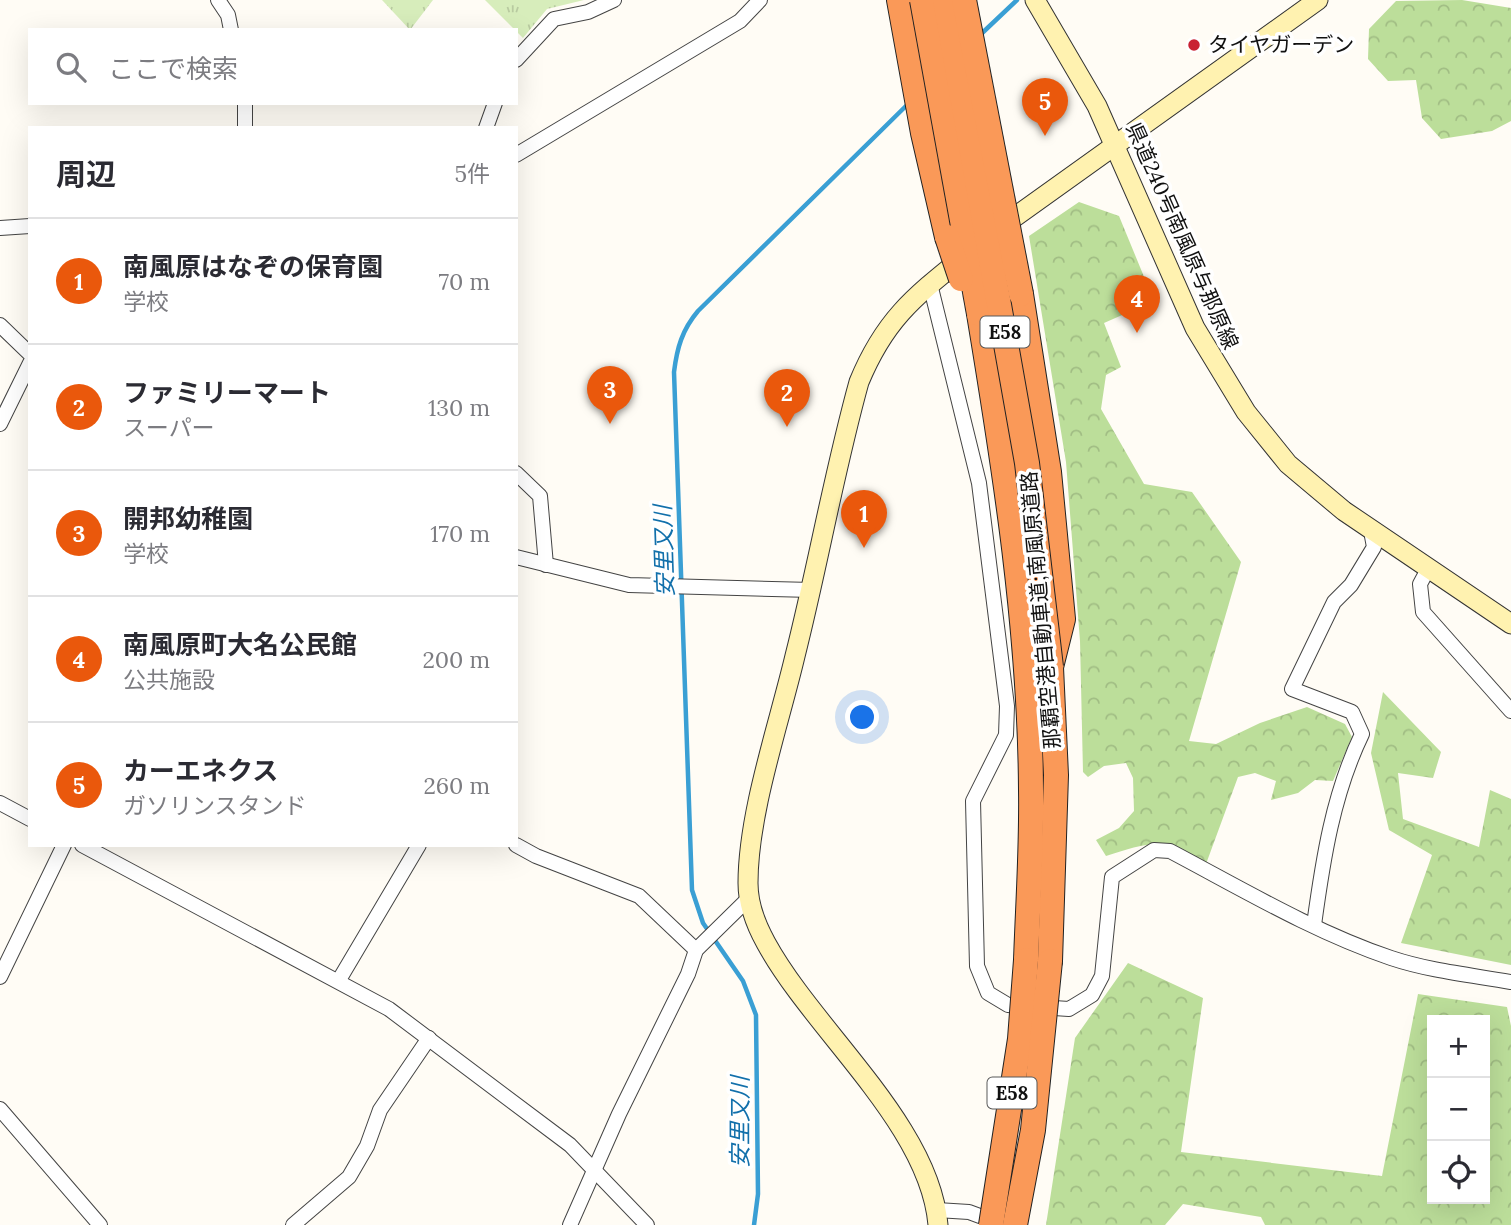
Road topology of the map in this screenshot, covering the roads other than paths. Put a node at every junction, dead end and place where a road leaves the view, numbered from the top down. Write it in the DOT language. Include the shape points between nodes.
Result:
graph roads {
  1 [pos="218,0"];
  2 [pos="614,0"];
  3 [pos="760,0"];
  4 [pos="899,0"];
  5 [pos="922,0"];
  6 [pos="945,0"];
  7 [pos="964,0"];
  8 [pos="1035,0"];
  9 [pos="1318,0"];
  10 [pos="231,28"];
  11 [pos="518,58"];
  12 [pos="245,105"];
  13 [pos="494,105"];
  14 [pos="245,126"];
  15 [pos="487,126"];
  16 [pos="1116,145"];
  17 [pos="518,154"];
  18 [pos="28,226"];
  19 [pos="0,228"];
  20 [pos="930,284"];
  21 [pos="979,314"];
  22 [pos="0,325"];
  23 [pos="28,352"];
  24 [pos="28,367"];
  25 [pos="0,424"];
  26 [pos="518,475"];
  27 [pos="1371,530"];
  28 [pos="518,558"];
  29 [pos="546,565"];
  30 [pos="1427,571"];
  31 [pos="812,590"];
  32 [pos="1511,624"];
  33 [pos="1051,667"];
  34 [pos="1511,711"];
  35 [pos="0,803"];
  36 [pos="28,818"];
  37 [pos="518,846"];
  38 [pos="63,847"];
  39 [pos="86,847"];
  40 [pos="418,847"];
  41 [pos="749,898"];
  42 [pos="1314,925"];
  43 [pos="696,950"];
  44 [pos="1038,961"];
  45 [pos="0,977"];
  46 [pos="339,980"];
  47 [pos="1511,982"];
  48 [pos="429,1038"];
  49 [pos="0,1109"];
  50 [pos="595,1169"];
  51 [pos="937,1217"];
  52 [pos="100,1225"];
  53 [pos="293,1225"];
  54 [pos="570,1225"];
  55 [pos="647,1225"];
  56 [pos="991,1225"];
  57 [pos="1004,1225"];
  58 [pos="1015,1225"];
  1 -- 10 [label="street"];
  2 -- 11 [label="street" via="588,12 554,19"];
  3 -- 17 [label="street" via="740,21"];
  4 -- 21 [label="highway, bridge" via="937,201 957,272"];
  5 -- 21 [label="highway, 那覇空港自動車道;南風原道路 / E58, bridge"];
  6 -- 33 [label="highway, 那覇空港自動車道;南風原道路 / E58, bridge" via="1027,463"];
  7 -- 33 [label="highway, bridge" via="1021,294 1049,472 1063,619"];
  8 -- 16 [label="street, 県道240号南風原与那原線" via="1081,74"];
  9 -- 16 [label="street"];
  12 -- 14 [label="street"];
  13 -- 15 [label="street"];
  16 -- 20 [label="street" via="1018,212"];
  16 -- 27 [label="street, 県道240号南風原与那原線" via="1195,328 1238,401 1288,464"];
  18 -- 19 [label="street"];
  20 -- 31 [label="street" via="880,337 859,383"];
  20 -- 42 [label="street" via="979,483 1007,706 1006,735 973,801 977,966 988,993 1008,1005 1069,1009 1092,995 1102,976 1112,877 1154,850 1170,851"];
  21 -- 44 [label="highway, 那覇空港自動車道;南風原道路 / E58" via="1021,606"];
  22 -- 23 [label="street"];
  24 -- 25 [label="street"];
  26 -- 29 [label="street" via="540,495"];
  27 -- 30 [label="street, 県道240号南風原与那原線"];
  27 -- 42 [label="street" via="1374,547 1351,585 1334,602 1292,689 1352,712 1362,734 1336,803"];
  28 -- 29 [label="street"];
  29 -- 31 [label="street" via="629,585"];
  30 -- 32 [label="street, 県道240号南風原与那原線"];
  30 -- 34 [label="street" via="1420,584 1423,612"];
  31 -- 41 [label="street" via="761,795 749,865"];
  33 -- 44 [label="highway, 那覇空港自動車道;南風原道路 / E58" via="1056,775"];
  35 -- 36 [label="street"];
  37 -- 43 [label="street" via="639,896"];
  38 -- 45 [label="street"];
  39 -- 46 [label="street"];
  40 -- 46 [label="street"];
  41 -- 43 [label="street"];
  41 -- 51 [label="street" via="767,944 790,980 895,1120 929,1182"];
  42 -- 47 [label="street" via="1439,971"];
  43 -- 50 [label="street"];
  44 -- 56 [label="highway, 那覇空港自動車道;南風原道路 / E58, bridge" via="1020,1039"];
  44 -- 58 [label="highway, 那覇空港自動車道;南風原道路 / E58, bridge" via="1033,1130"];
  46 -- 48 [label="street"];
  48 -- 50 [label="street"];
  48 -- 53 [label="street" via="380,1110 349,1177"];
  49 -- 52 [label="street"];
  50 -- 54 [label="street"];
  50 -- 55 [label="street"];
  51 -- 57 [label="street" via="969,1212"];
}
